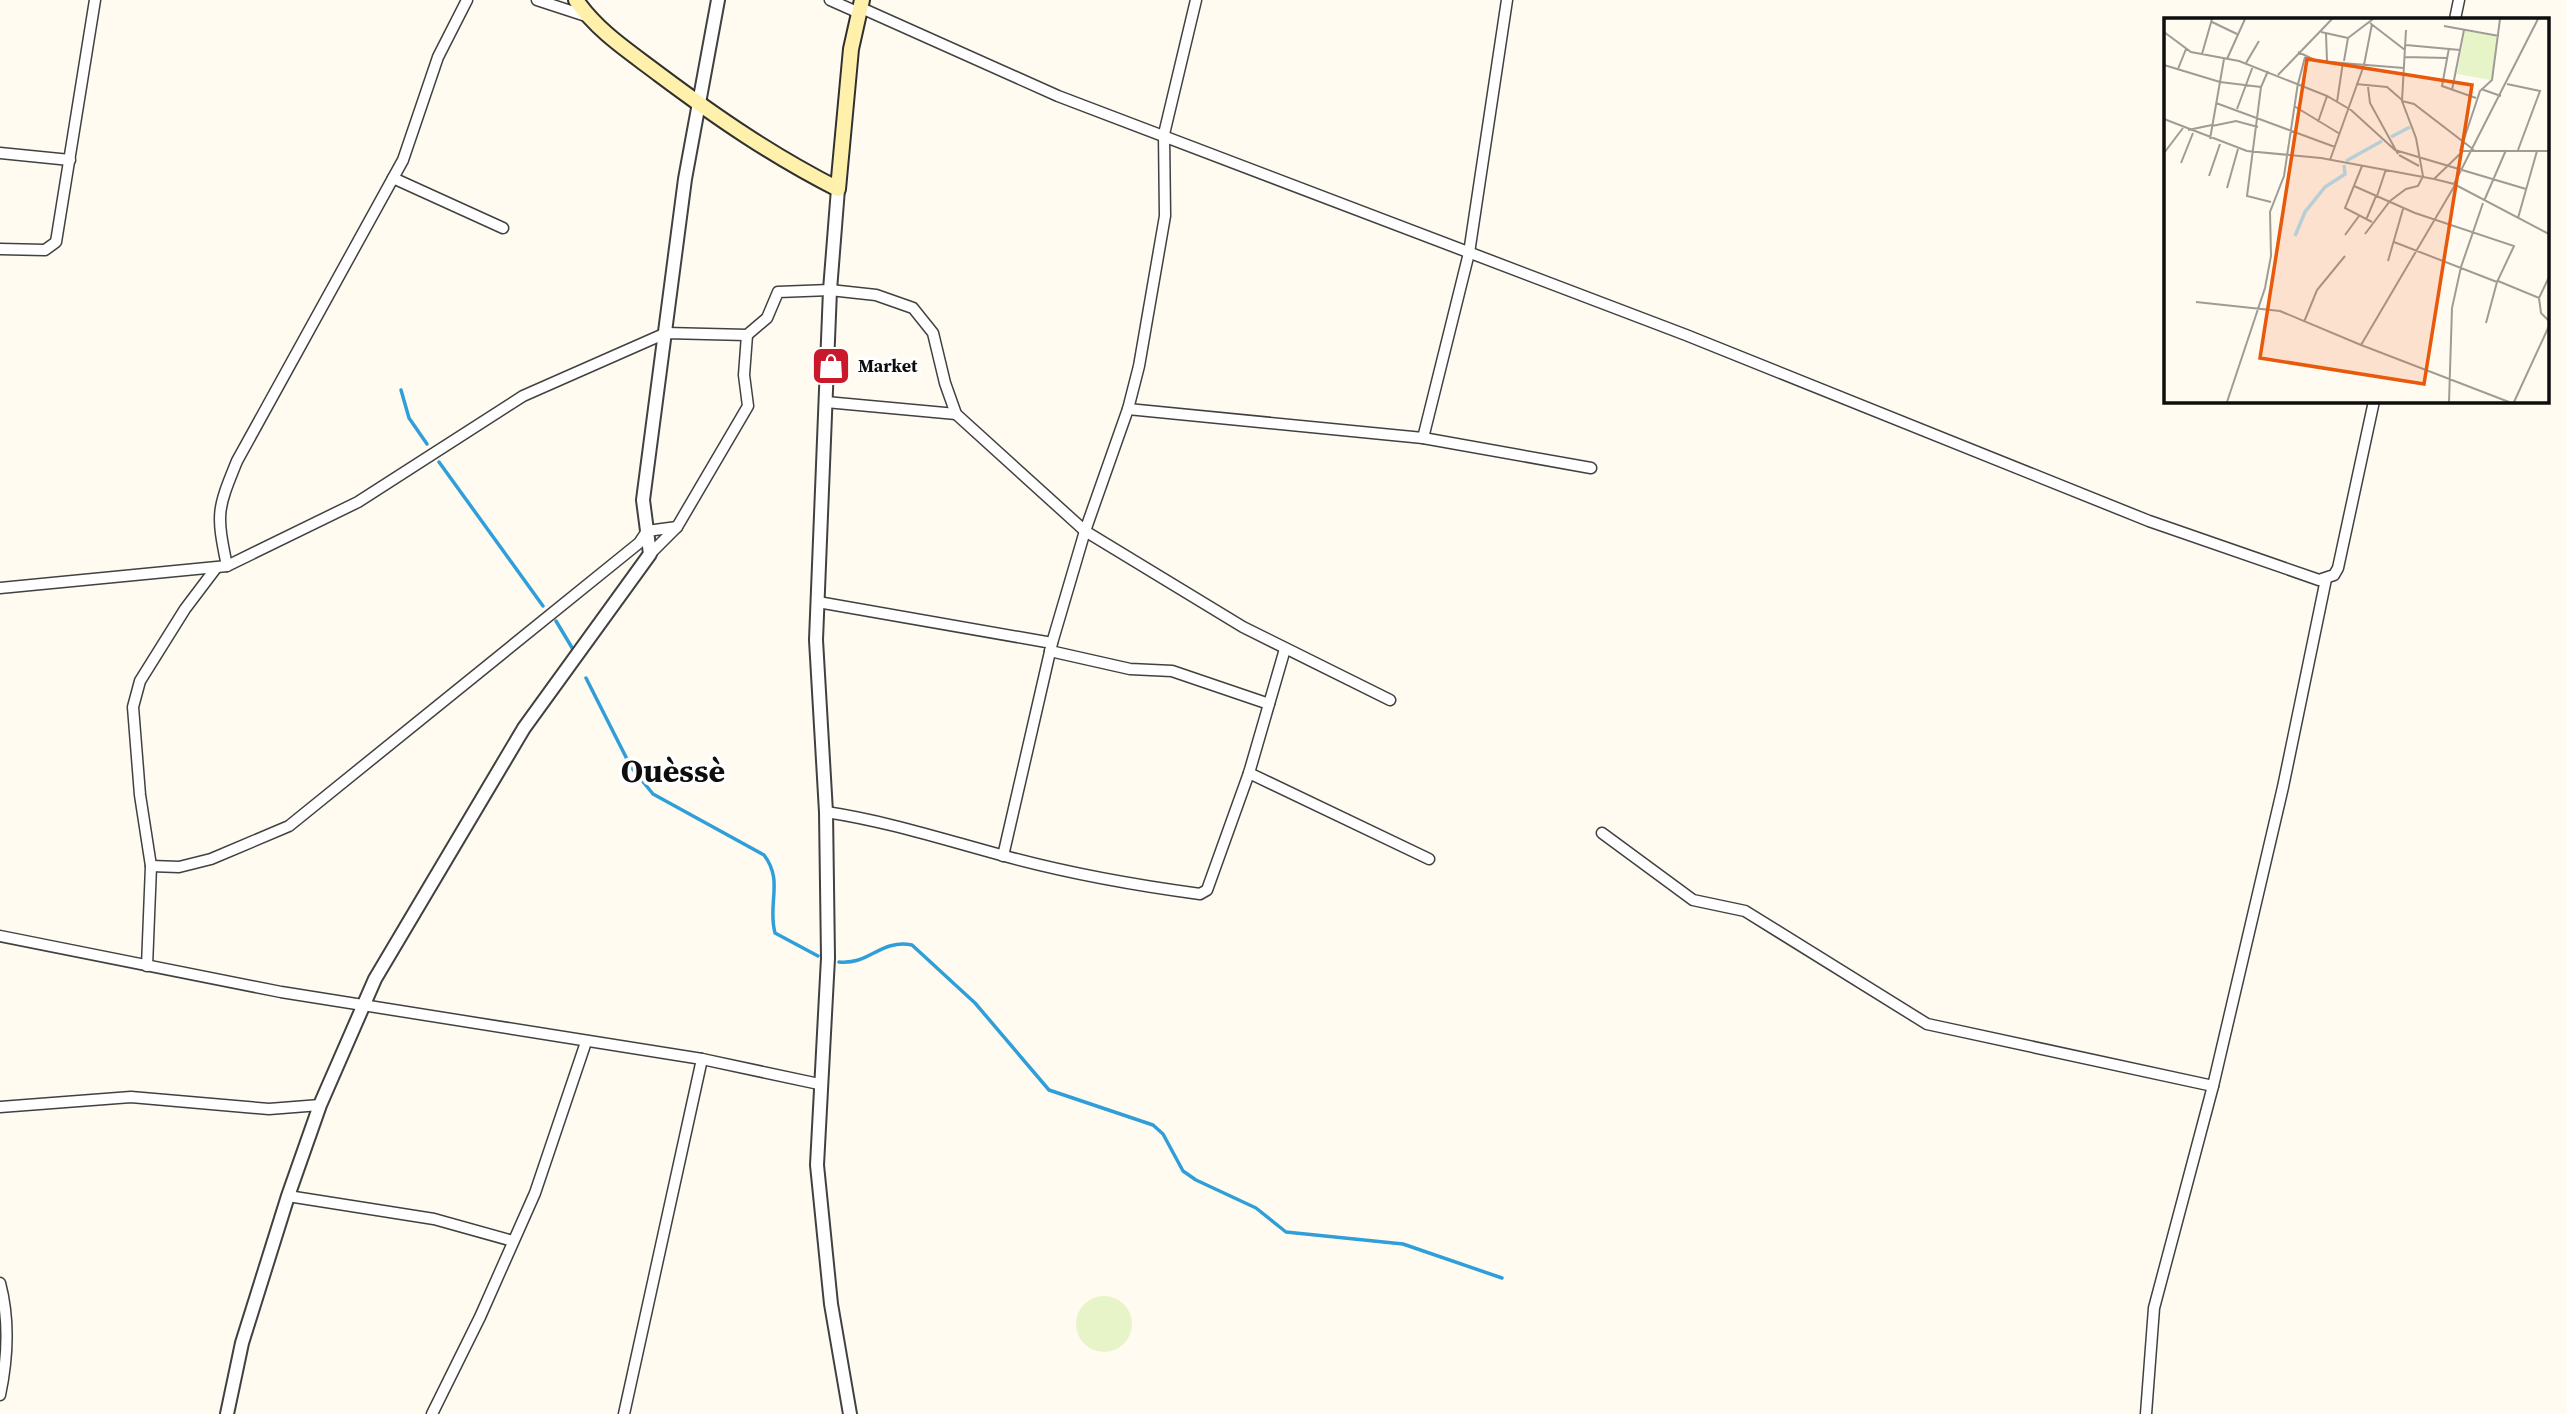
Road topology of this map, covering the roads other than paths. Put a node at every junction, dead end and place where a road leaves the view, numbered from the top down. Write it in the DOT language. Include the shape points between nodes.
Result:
graph roads {
  1 [pos="95,0"];
  2 [pos="467,0"];
  3 [pos="537,0"];
  4 [pos="576,0"];
  5 [pos="718,0"];
  6 [pos="830,0"];
  7 [pos="1196,0"];
  8 [pos="1507,0"];
  9 [pos="2459,0"];
  10 [pos="860,7"];
  11 [pos="589,17"];
  12 [pos="2455,18"];
  13 [pos="699,105"];
  14 [pos="1164,134"];
  15 [pos="0,153"];
  16 [pos="70,160"];
  17 [pos="393,178"];
  18 [pos="838,189"];
  19 [pos="503,228"];
  20 [pos="0,248"];
  21 [pos="1469,253"];
  22 [pos="830,290"];
  23 [pos="666,333"];
  24 [pos="747,335"];
  25 [pos="826,402"];
  26 [pos="2374,402"];
  27 [pos="1128,409"];
  28 [pos="956,414"];
  29 [pos="1423,438"];
  30 [pos="1591,468"];
  31 [pos="677,527"];
  32 [pos="647,531"];
  33 [pos="1085,531"];
  34 [pos="650,554"];
  35 [pos="227,566"];
  36 [pos="216,568"];
  37 [pos="2326,579"];
  38 [pos="0,588"];
  39 [pos="818,602"];
  40 [pos="1051,647"];
  41 [pos="1285,649"];
  42 [pos="1390,700"];
  43 [pos="1269,704"];
  44 [pos="1249,773"];
  45 [pos="826,812"];
  46 [pos="1602,833"];
  47 [pos="1003,856"];
  48 [pos="1429,859"];
  49 [pos="151,866"];
  50 [pos="0,936"];
  51 [pos="147,967"];
  52 [pos="363,1004"];
  53 [pos="586,1042"];
  54 [pos="702,1059"];
  55 [pos="820,1084"];
  56 [pos="2213,1086"];
  57 [pos="320,1105"];
  58 [pos="0,1107"];
  59 [pos="288,1196"];
  60 [pos="513,1241"];
  61 [pos="0,1283"];
  62 [pos="0,1395"];
  63 [pos="227,1414"];
  64 [pos="432,1414"];
  65 [pos="624,1414"];
  66 [pos="850,1414"];
  67 [pos="2146,1414"];
  1 -- 16 [label="street"];
  2 -- 17 [label="street" via="438,57"];
  3 -- 11 [label="street"];
  4 -- 11 [label="main road"];
  5 -- 13 [label="street"];
  6 -- 10 [label="street"];
  7 -- 14 [label="street"];
  8 -- 21 [label="street"];
  9 -- 12 [label="street"];
  10 -- 14 [label="street" via="1058,96"];
  10 -- 18 [label="main road" via="851,49"];
  11 -- 13 [label="main road"];
  13 -- 18 [label="main road" via="758,147"];
  13 -- 23 [label="street"];
  14 -- 21 [label="street"];
  14 -- 27 [label="street" via="1165,216"];
  15 -- 16 [label="street"];
  16 -- 20 [label="street" via="56,242 51,248"];
  17 -- 19 [label="street"];
  17 -- 35 [label="street" via="237,461 218,522"];
  18 -- 22 [label="street"];
  21 -- 29 [label="street"];
  21 -- 37 [label="street" via="2149,521 2302,576"];
  22 -- 24 [label="street" via="778,292 766,318"];
  22 -- 25 [label="street"];
  22 -- 28 [label="street" via="876,295 921,315 933,334"];
  23 -- 24 [label="street"];
  23 -- 32 [label="street" via="643,500"];
  23 -- 35 [label="street" via="523,396 358,502"];
  24 -- 31 [label="street" via="744,375 748,406"];
  25 -- 28 [label="street"];
  25 -- 39 [label="street"];
  26 -- 37 [label="street" via="2339,568"];
  27 -- 29 [label="street"];
  27 -- 33 [label="street"];
  28 -- 33 [label="street"];
  29 -- 30 [label="street"];
  31 -- 32 [label="street"];
  31 -- 34 [label="street"];
  32 -- 34 [label="street"];
  32 -- 49 [label="street" via="639,543 289,825 211,859 179,867"];
  33 -- 40 [label="street"];
  33 -- 41 [label="street"];
  34 -- 52 [label="street" via="524,728"];
  35 -- 36 [label="street"];
  36 -- 38 [label="street"];
  36 -- 49 [label="street" via="185,609 136,691 133,728"];
  37 -- 56 [label="street"];
  39 -- 40 [label="street"];
  39 -- 45 [label="street"];
  40 -- 43 [label="street" via="1130,669 1172,671"];
  40 -- 47 [label="street"];
  41 -- 42 [label="street"];
  41 -- 43 [label="street"];
  43 -- 44 [label="street"];
  44 -- 47 [label="street" via="1207,890 1200,894 1133,885"];
  44 -- 48 [label="street"];
  45 -- 47 [label="street" via="888,822"];
  45 -- 55 [label="street" via="828,958"];
  46 -- 56 [label="street" via="1693,900 1745,911 1927,1024"];
  49 -- 51 [label="street"];
  50 -- 51 [label="street"];
  51 -- 52 [label="street"];
  52 -- 53 [label="street"];
  52 -- 57 [label="street"];
  53 -- 54 [label="street"];
  53 -- 60 [label="street" via="554,1143"];
  54 -- 55 [label="street"];
  54 -- 65 [label="street"];
  55 -- 66 [label="street" via="819,1199"];
  56 -- 67 [label="street" via="2154,1308"];
  57 -- 58 [label="street" via="269,1109 131,1097"];
  57 -- 59 [label="street"];
  59 -- 60 [label="street" via="434,1219"];
  59 -- 63 [label="street" via="242,1343"];
  60 -- 64 [label="street"];
  61 -- 62 [label="street" via="8,1328"];
}
